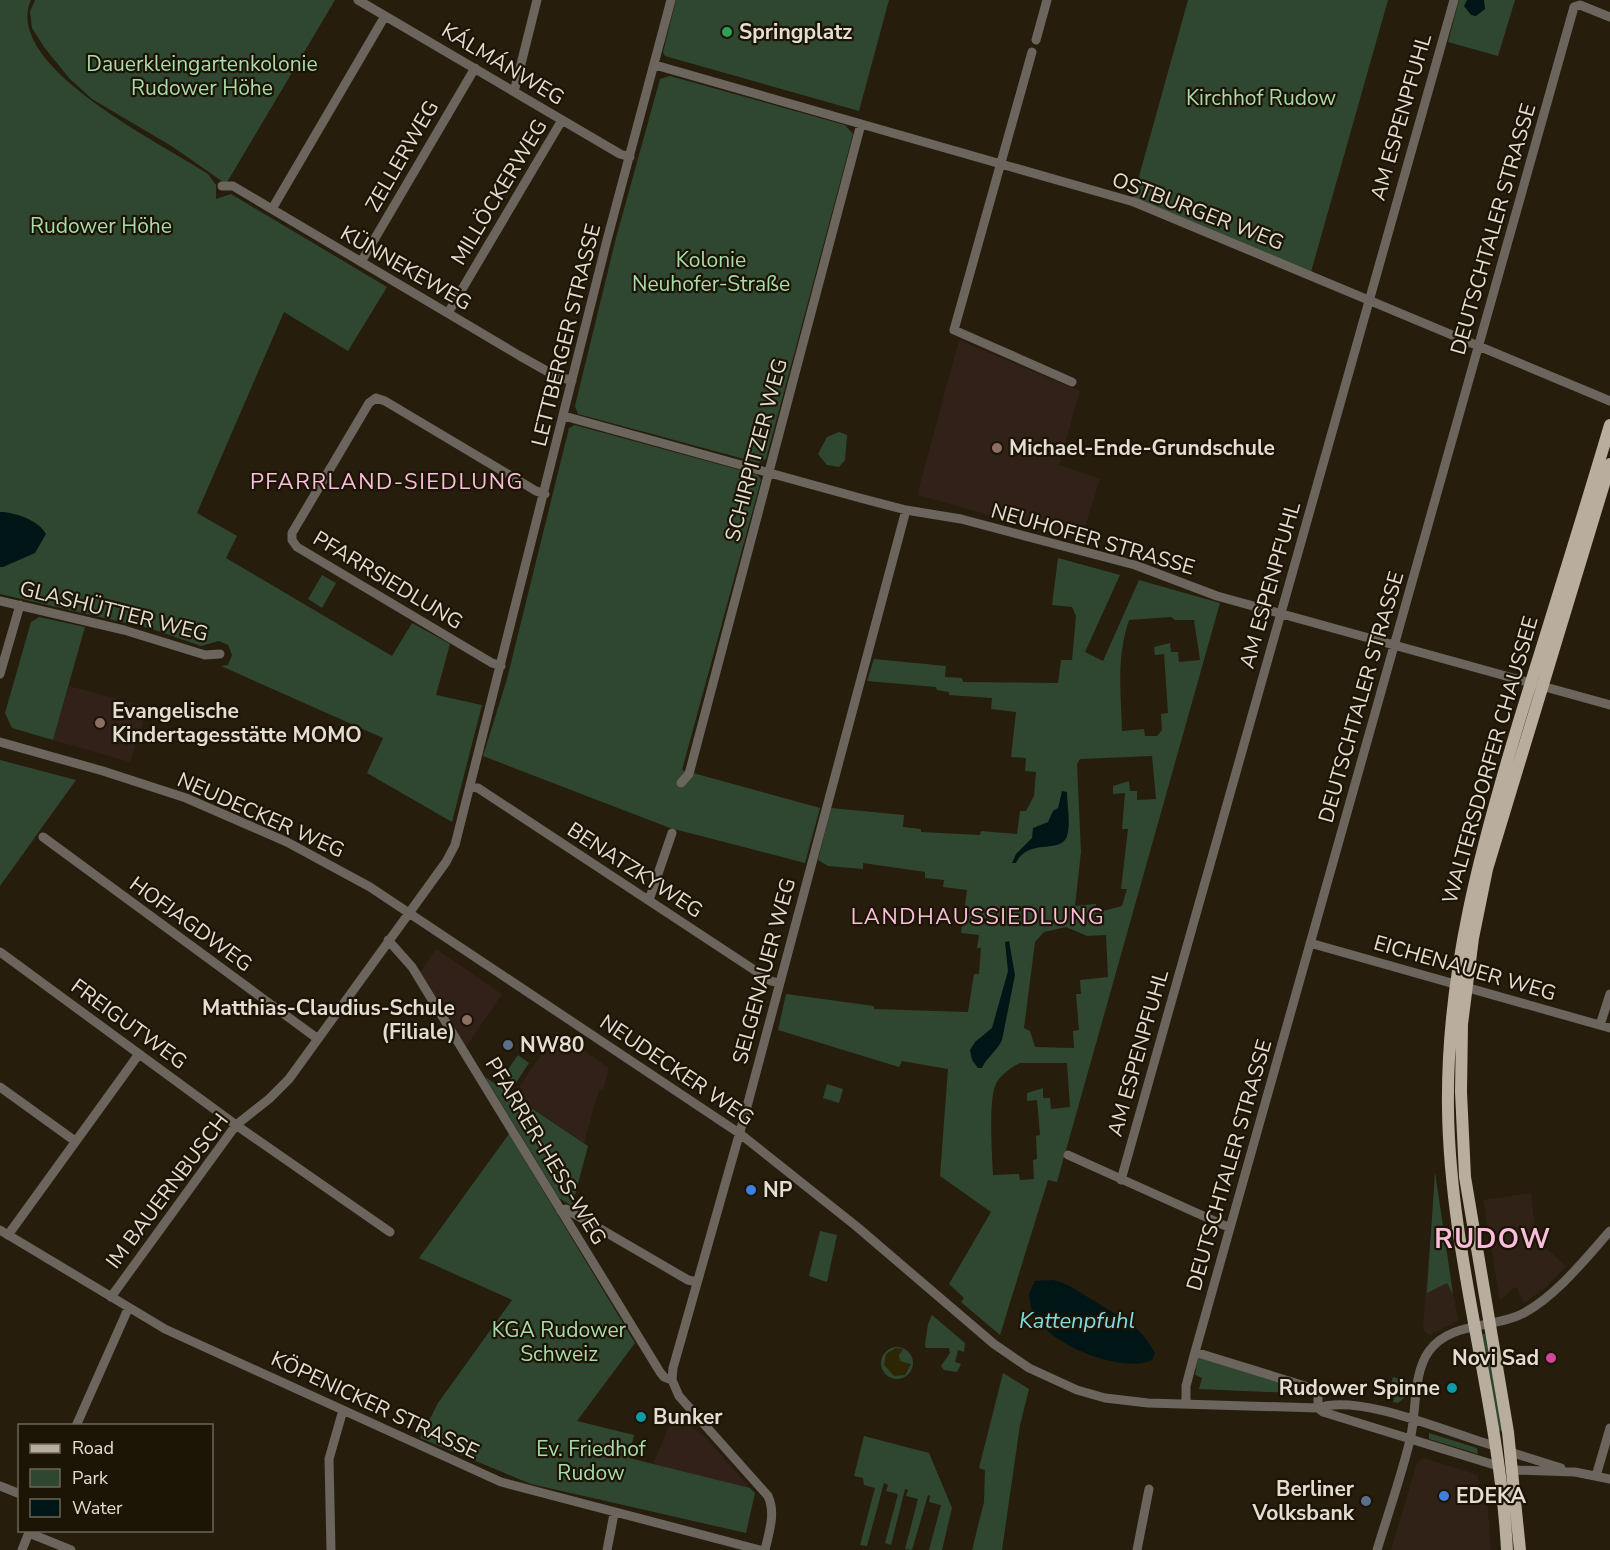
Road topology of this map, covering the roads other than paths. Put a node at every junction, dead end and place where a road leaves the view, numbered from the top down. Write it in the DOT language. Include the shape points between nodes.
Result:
graph roads {
  1 [pos="358,0"];
  2 [pos="537,0"];
  3 [pos="671,0"];
  4 [pos="1047,0"];
  5 [pos="1454,0"];
  6 [pos="385,16"];
  7 [pos="1610,17"];
  8 [pos="1036,40"];
  9 [pos="1032,52"];
  10 [pos="655,65"];
  11 [pos="475,68"];
  12 [pos="514,92"];
  13 [pos="562,120"];
  14 [pos="861,124"];
  15 [pos="630,157"];
  16 [pos="1000,164"];
  17 [pos="222,186"];
  18 [pos="272,209"];
  19 [pos="361,262"];
  20 [pos="1369,300"];
  21 [pos="448,313"];
  22 [pos="1478,346"];
  23 [pos="572,381"];
  24 [pos="1072,382"];
  25 [pos="1610,401"];
  26 [pos="564,416"];
  27 [pos="1610,425"];
  28 [pos="1610,464"];
  29 [pos="768,472"];
  30 [pos="544,494"];
  31 [pos="906,510"];
  32 [pos="0,601"];
  33 [pos="20,605"];
  34 [pos="1281,613"];
  35 [pos="1394,644"];
  36 [pos="220,654"];
  37 [pos="501,666"];
  38 [pos="0,674"];
  39 [pos="1536,684"];
  40 [pos="1610,705"];
  41 [pos="0,742"];
  42 [pos="681,783"];
  43 [pos="471,787"];
  44 [pos="672,833"];
  45 [pos="43,837"];
  46 [pos="649,900"];
  47 [pos="409,911"];
  48 [pos="388,940"];
  49 [pos="1310,943"];
  50 [pos="0,952"];
  51 [pos="779,983"];
  52 [pos="1460,985"];
  53 [pos="1610,994"];
  54 [pos="1605,1026"];
  55 [pos="318,1039"];
  56 [pos="139,1054"];
  57 [pos="0,1087"];
  58 [pos="236,1125"];
  59 [pos="739,1133"];
  60 [pos="75,1141"];
  61 [pos="1462,1144"];
  62 [pos="1449,1145"];
  63 [pos="1068,1155"];
  64 [pos="1121,1180"];
  65 [pos="561,1211"];
  66 [pos="1230,1228"];
  67 [pos="1610,1231"];
  68 [pos="4,1232"];
  69 [pos="390,1232"];
  70 [pos="1476,1255"];
  71 [pos="1463,1258"];
  72 [pos="697,1282"];
  73 [pos="111,1297"];
  74 [pos="128,1309"];
  75 [pos="1489,1325"];
  76 [pos="1476,1328"];
  77 [pos="1195,1352"];
  78 [pos="672,1380"];
  79 [pos="1186,1404"];
  80 [pos="1318,1408"];
  81 [pos="343,1410"];
  82 [pos="1413,1420"];
  83 [pos="76,1424"];
  84 [pos="1610,1428"];
  85 [pos="1411,1438"];
  86 [pos="1496,1446"];
  87 [pos="1510,1452"];
  88 [pos="1498,1466"];
  89 [pos="1512,1470"];
  90 [pos="1575,1472"];
  91 [pos="1596,1476"];
  92 [pos="1610,1479"];
  93 [pos="0,1486"];
  94 [pos="1149,1489"];
  95 [pos="18,1493"];
  96 [pos="614,1514"];
  97 [pos="30,1532"];
  98 [pos="22,1550"];
  99 [pos="71,1550"];
  100 [pos="331,1550"];
  101 [pos="608,1550"];
  102 [pos="760,1550"];
  103 [pos="765,1550"];
  104 [pos="1137,1550"];
  105 [pos="1377,1550"];
  106 [pos="1507,1550"];
  107 [pos="1520,1550"];
  1 -- 6 [label="street, KÁLMÁNWEG"];
  2 -- 12 [label="street"];
  3 -- 10 [label="street, LETTBERGER STRASSE"];
  4 -- 8 [label="street"];
  5 -- 20 [label="street, AM ESPENPFUHL"];
  6 -- 11 [label="street, KÁLMÁNWEG"];
  6 -- 18 [label="street"];
  7 -- 22 [label="street, DEUTSCHTALER STRASSE" via="1580,5 1574,7"];
  9 -- 16 [label="street"];
  10 -- 14 [label="street, OSTBURGER WEG"];
  10 -- 15 [label="street, LETTBERGER STRASSE"];
  11 -- 12 [label="street, KÁLMÁNWEG"];
  11 -- 19 [label="street, ZELLERWEG"];
  12 -- 13 [label="street, KÁLMÁNWEG"];
  13 -- 15 [label="street, KÁLMÁNWEG"];
  13 -- 21 [label="street, MILLÖCKERWEG"];
  14 -- 16 [label="street, OSTBURGER WEG"];
  14 -- 29 [label="street, SCHIRPITZER WEG"];
  15 -- 23 [label="street, LETTBERGER STRASSE"];
  16 -- 20 [label="street, OSTBURGER WEG" via="1134,202"];
  16 -- 24 [label="street" via="954,330"];
  17 -- 18 [label="street, KÜNNEKEWEG" via="233,186"];
  18 -- 19 [label="street, KÜNNEKEWEG"];
  19 -- 21 [label="street, KÜNNEKEWEG"];
  20 -- 22 [label="street, OSTBURGER WEG"];
  20 -- 34 [label="street, AM ESPENPFUHL"];
  21 -- 23 [label="street, KÜNNEKEWEG" via="552,374"];
  22 -- 25 [label="street, OSTBURGER WEG"];
  22 -- 35 [label="street, DEUTSCHTALER STRASSE"];
  23 -- 26 [label="street, LETTBERGER STRASSE"];
  26 -- 29 [label="street, NEUHOFER STRASSE"];
  26 -- 30 [label="street, LETTBERGER STRASSE"];
  27 -- 39 [label="main road, WALTERSDORFER CHAUSSEE"];
  28 -- 39 [label="main road, WALTERSDORFER CHAUSSEE"];
  29 -- 31 [label="street, NEUHOFER STRASSE"];
  29 -- 42 [label="street, SCHIRPITZER WEG" via="689,774"];
  30 -- 37 [label="street, LETTBERGER STRASSE"];
  30 -- 37 [label="street, PFARRSIEDLUNG" via="376,399 369,403 292,534 297,547"];
  31 -- 34 [label="street, NEUHOFER STRASSE" via="961,519 1135,565 1217,596"];
  31 -- 51 [label="street, SELGENAUER WEG"];
  32 -- 33 [label="street, GLASHÜTTER WEG"];
  33 -- 36 [label="street, GLASHÜTTER WEG" via="124,630 205,655"];
  33 -- 38 [label="street"];
  34 -- 35 [label="street, NEUHOFER STRASSE"];
  34 -- 64 [label="street, AM ESPENPFUHL"];
  35 -- 39 [label="street, NEUHOFER STRASSE"];
  35 -- 49 [label="street, DEUTSCHTALER STRASSE"];
  37 -- 43 [label="street, LETTBERGER STRASSE"];
  39 -- 40 [label="street, NEUHOFER STRASSE"];
  39 -- 52 [label="main road, WALTERSDORFER CHAUSSEE" via="1478,863"];
  41 -- 47 [label="street, NEUDECKER WEG" via="186,798 287,842"];
  43 -- 46 [label="street, BENATZKYWEG"];
  43 -- 47 [label="street, LETTBERGER STRASSE" via="451,854"];
  44 -- 46 [label="street"];
  45 -- 55 [label="street, HOFJAGDWEG"];
  46 -- 51 [label="street, BENATZKYWEG"];
  47 -- 48 [label="street, IM BAUERNBUSCH"];
  47 -- 59 [label="street, NEUDECKER WEG"];
  48 -- 55 [label="street, IM BAUERNBUSCH"];
  48 -- 65 [label="street, PFARRER-HESS-WEG" via="412,967"];
  49 -- 52 [label="street, EICHENAUER WEG"];
  49 -- 66 [label="street, DEUTSCHTALER STRASSE"];
  50 -- 56 [label="street, FREIGUTWEG"];
  51 -- 59 [label="street, SELGENAUER WEG"];
  52 -- 54 [label="street, EICHENAUER WEG"];
  52 -- 61 [label="main road, WALTERSDORFER CHAUSSEE"];
  52 -- 62 [label="main road, WALTERSDORFER CHAUSSEE" via="1449,1066"];
  53 -- 54 [label="street"];
  55 -- 58 [label="street, IM BAUERNBUSCH" via="280,1089"];
  56 -- 58 [label="street, FREIGUTWEG"];
  56 -- 60 [label="street"];
  57 -- 60 [label="street"];
  58 -- 69 [label="street, FREIGUTWEG"];
  58 -- 73 [label="street, IM BAUERNBUSCH"];
  59 -- 72 [label="street, SELGENAUER WEG"];
  59 -- 79 [label="street, NEUDECKER WEG" via="994,1344 1029,1368 1105,1398"];
  60 -- 68 [label="street"];
  61 -- 62 [label="main road"];
  61 -- 70 [label="main road, WALTERSDORFER CHAUSSEE"];
  62 -- 71 [label="main road, WALTERSDORFER CHAUSSEE"];
  63 -- 64 [label="street"];
  64 -- 66 [label="street"];
  65 -- 72 [label="street" via="566,1209"];
  65 -- 78 [label="street, PFARRER-HESS-WEG" via="660,1372"];
  66 -- 77 [label="street, DEUTSCHTALER STRASSE"];
  67 -- 75 [label="street" via="1545,1298 1523,1314"];
  68 -- 73 [label="street, KÖPENICKER STRASSE"];
  70 -- 71 [label="main road"];
  70 -- 75 [label="main road, WALTERSDORFER CHAUSSEE"];
  71 -- 76 [label="main road, WALTERSDORFER CHAUSSEE"];
  72 -- 78 [label="street, SELGENAUER WEG"];
  73 -- 74 [label="street, KÖPENICKER STRASSE"];
  74 -- 81 [label="street, KÖPENICKER STRASSE"];
  74 -- 83 [label="street"];
  75 -- 76 [label="street"];
  75 -- 87 [label="main road, WALTERSDORFER CHAUSSEE"];
  76 -- 82 [label="street" via="1455,1332 1428,1353 1420,1374"];
  76 -- 86 [label="main road, WALTERSDORFER CHAUSSEE"];
  77 -- 79 [label="street, DEUTSCHTALER STRASSE" via="1186,1386"];
  77 -- 80 [label="street" via="1318,1390"];
  78 -- 103 [label="street" via="679,1395 768,1496 772,1517"];
  79 -- 80 [label="street, NEUDECKER WEG"];
  80 -- 82 [label="street, NEUDECKER WEG" via="1343,1405"];
  80 -- 85 [label="street, NEUDECKER WEG"];
  81 -- 96 [label="street, KÖPENICKER STRASSE" via="501,1482"];
  81 -- 100 [label="street" via="329,1459"];
  82 -- 85 [label="street"];
  82 -- 86 [label="street, NEUDECKER WEG"];
  84 -- 91 [label="street"];
  85 -- 88 [label="street, NEUDECKER WEG"];
  85 -- 105 [label="street"];
  86 -- 87 [label="main road"];
  86 -- 88 [label="main road, WALTERSDORFER CHAUSSEE"];
  87 -- 89 [label="main road, WALTERSDORFER CHAUSSEE"];
  87 -- 90 [label="street"];
  88 -- 89 [label="main road"];
  88 -- 106 [label="main road, WALTERSDORFER CHAUSSEE"];
  89 -- 90 [label="street"];
  89 -- 107 [label="main road, WALTERSDORFER CHAUSSEE"];
  90 -- 91 [label="street"];
  91 -- 92 [label="street"];
  93 -- 95 [label="street"];
  94 -- 104 [label="street"];
  96 -- 101 [label="street"];
  96 -- 102 [label="street, KÖPENICKER STRASSE"];
  97 -- 98 [label="street"];
  97 -- 99 [label="street"];
}
